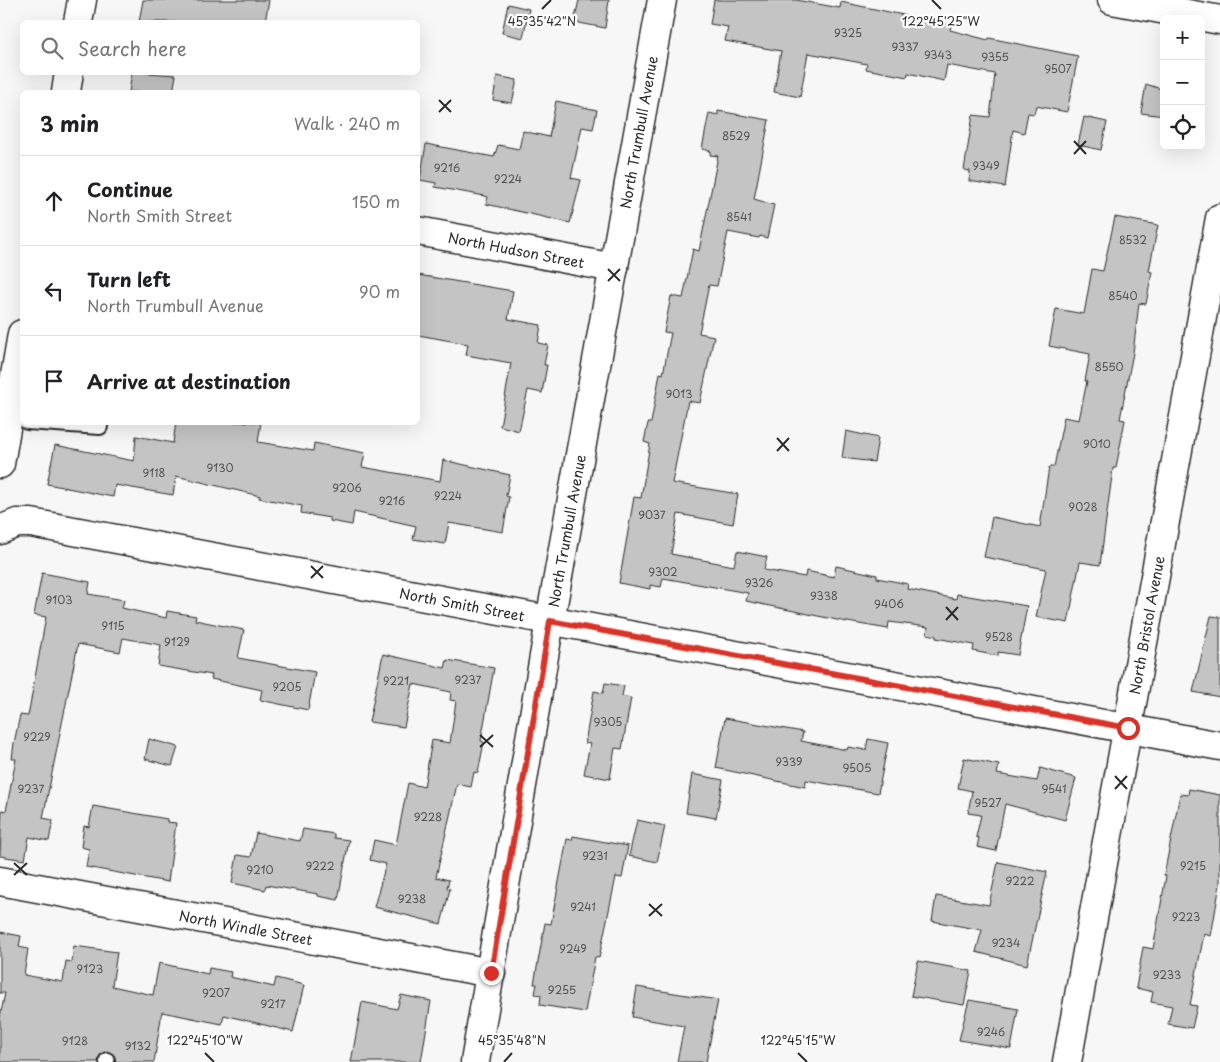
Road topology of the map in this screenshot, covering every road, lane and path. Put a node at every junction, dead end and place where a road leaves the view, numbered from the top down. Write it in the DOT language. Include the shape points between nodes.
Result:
graph roads {
  1 [pos="82,0"];
  2 [pos="662,0"];
  3 [pos="1112,0"];
  4 [pos="78,20"];
  5 [pos="1220,20"];
  6 [pos="69,75"];
  7 [pos="66,90"];
  8 [pos="1220,218"];
  9 [pos="420,231"];
  10 [pos="614,268"];
  11 [pos="20,393"];
  12 [pos="19,422"];
  13 [pos="68,425"];
  14 [pos="100,427"];
  15 [pos="0,464"];
  16 [pos="0,530"];
  17 [pos="550,621"];
  18 [pos="1128,728"];
  19 [pos="1220,746"];
  20 [pos="0,881"];
  21 [pos="491,973"];
  22 [pos="475,1062"];
  23 [pos="1067,1062"];
  1 -- 4 [label="street"];
  2 -- 10 [label="street, North Trumbull Avenue"];
  3 -- 5 [label="street"];
  6 -- 7 [label="street"];
  8 -- 18 [label="street, North Bristol Avenue"];
  9 -- 10 [label="street, North Hudson Street"];
  10 -- 17 [label="street, North Trumbull Avenue"];
  11 -- 12 [label="street"];
  12 -- 15 [label="street"];
  13 -- 14 [label="lane"];
  16 -- 17 [label="street, North Smith Street" via="17,523 31,523"];
  17 -- 18 [label="street, North Smith Street"];
  17 -- 21 [label="street, North Trumbull Avenue"];
  18 -- 19 [label="street, North Smith Street"];
  18 -- 23 [label="street, North Bristol Avenue"];
  20 -- 21 [label="street, North Windle Street"];
  21 -- 22 [label="street, North Trumbull Avenue"];
}
